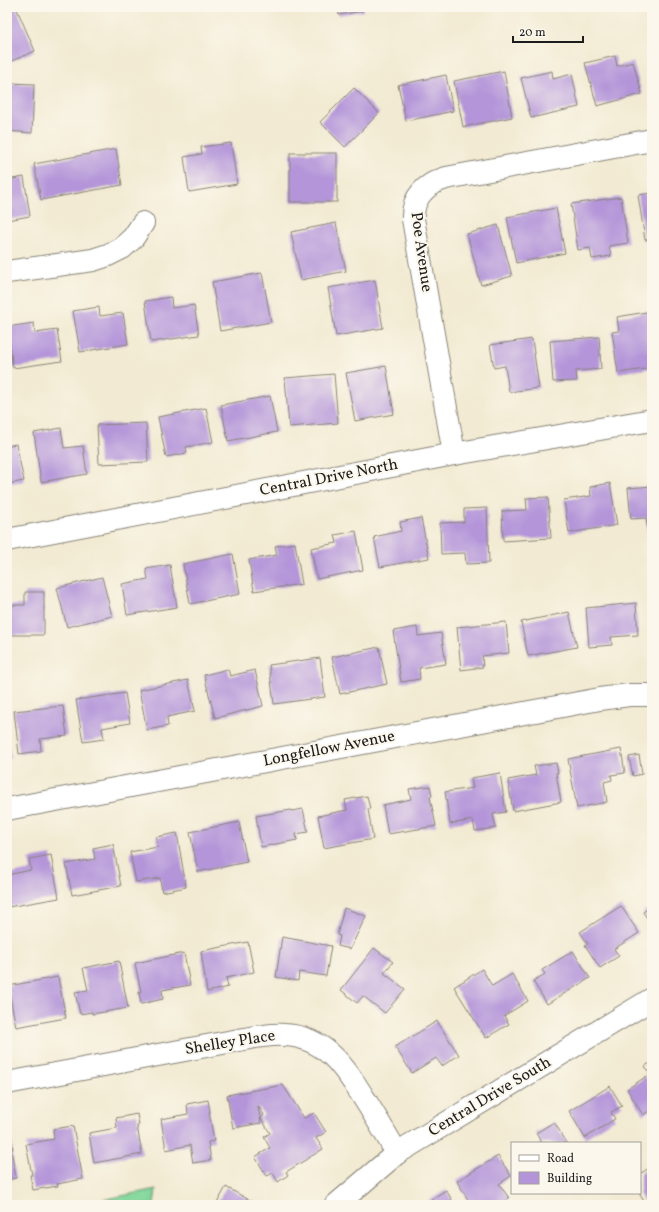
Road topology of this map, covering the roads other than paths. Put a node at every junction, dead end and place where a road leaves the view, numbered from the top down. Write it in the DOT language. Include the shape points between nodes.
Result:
graph roads {
  1 [pos="652,140"];
  2 [pos="143,223"];
  3 [pos="7,272"];
  4 [pos="652,420"];
  5 [pos="454,454"];
  6 [pos="7,540"];
  7 [pos="652,695"];
  8 [pos="7,809"];
  9 [pos="652,999"];
  10 [pos="7,1083"];
  11 [pos="397,1153"];
  12 [pos="336,1205"];
  1 -- 5 [label="street, Poe Avenue" via="446,178 430,184 421,192 413,219"];
  2 -- 3 [label="street" via="133,238 122,248 108,255 93,260"];
  4 -- 5 [label="street, Central Drive North"];
  5 -- 6 [label="street, Central Drive North"];
  7 -- 8 [label="street, Longfellow Avenue" via="600,699"];
  9 -- 11 [label="street, Central Drive South"];
  10 -- 11 [label="street, Shelley Place" via="255,1037 286,1035 312,1041 334,1056 353,1080"];
  11 -- 12 [label="street, Central Drive South"];
}
